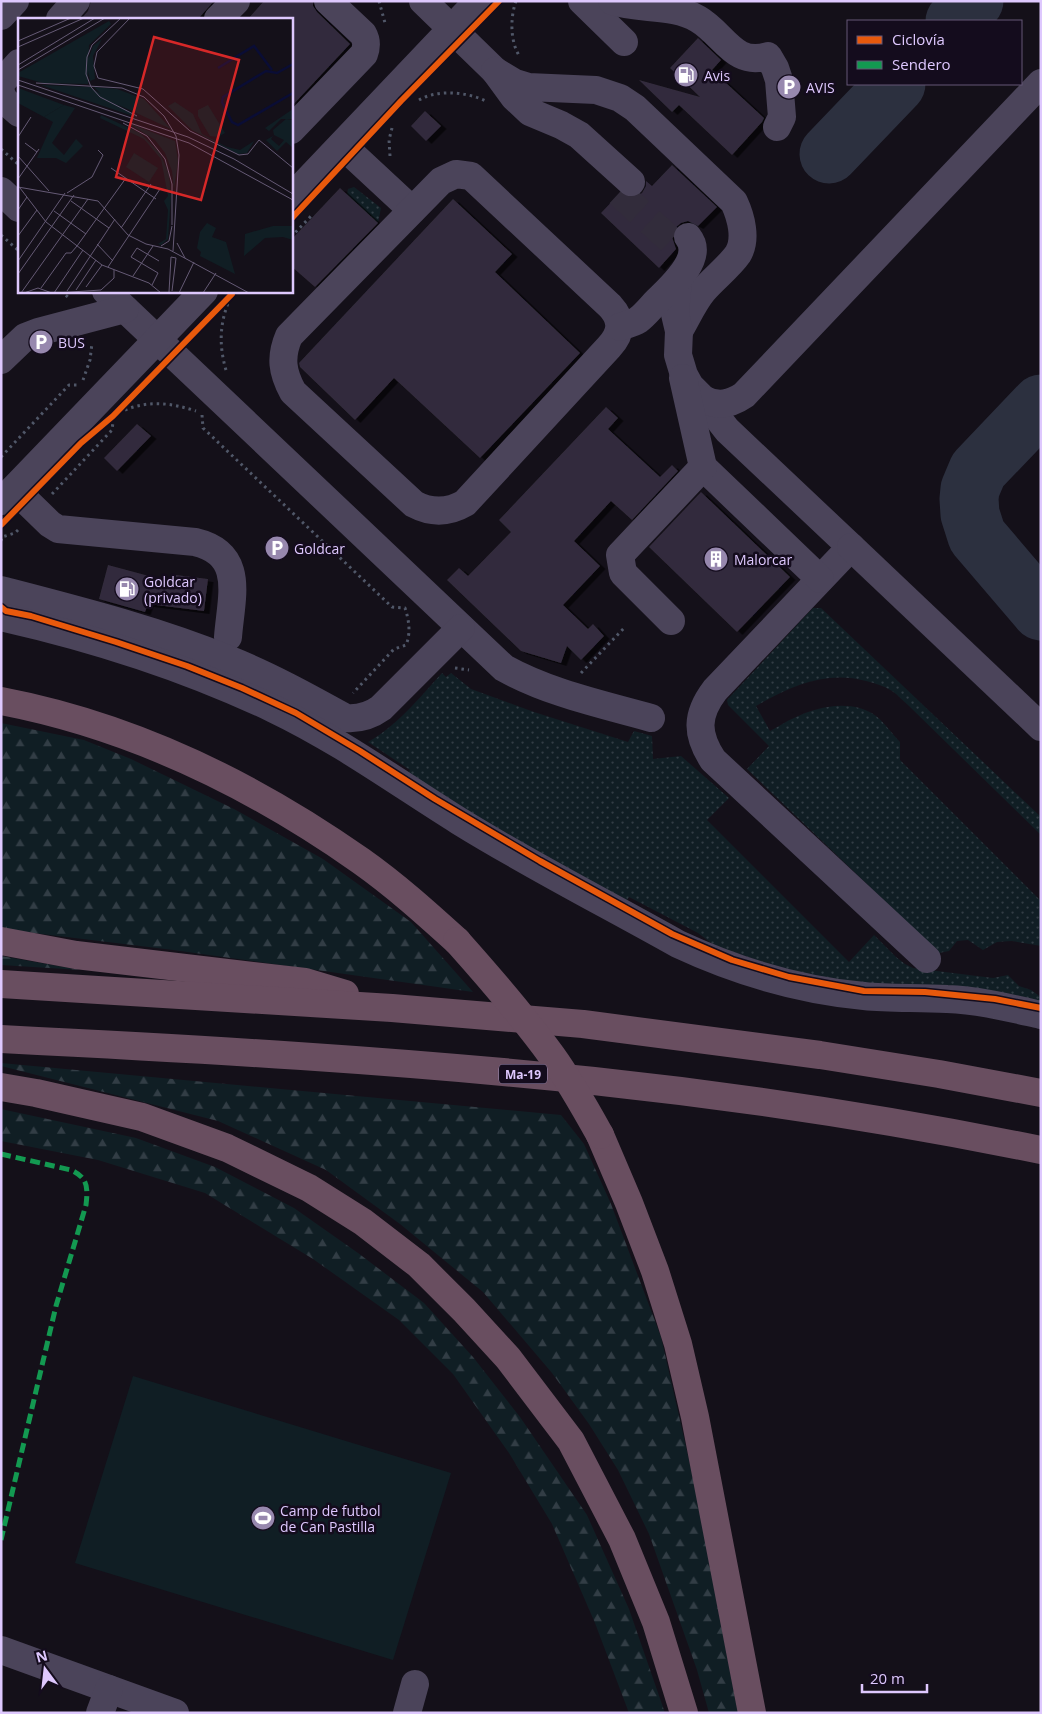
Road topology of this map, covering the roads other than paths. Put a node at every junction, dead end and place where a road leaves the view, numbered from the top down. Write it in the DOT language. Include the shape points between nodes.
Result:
graph roads {
  1 [pos="15,1"];
  2 [pos="76,1"];
  3 [pos="236,1"];
  4 [pos="328,1"];
  5 [pos="423,1"];
  6 [pos="478,1"];
  7 [pos="595,4"];
  8 [pos="1,16"];
  9 [pos="61,18"];
  10 [pos="219,18"];
  11 [pos="644,20"];
  12 [pos="452,29"];
  13 [pos="624,42"];
  14 [pos="18,64"];
  15 [pos="495,71"];
  16 [pos="1,83"];
  17 [pos="1041,83"];
  18 [pos="1,93"];
  19 [pos="18,113"];
  20 [pos="777,126"];
  21 [pos="292,129"];
  22 [pos="342,145"];
  23 [pos="625,187"];
  24 [pos="1,191"];
  25 [pos="292,197"];
  26 [pos="18,207"];
  27 [pos="412,210"];
  28 [pos="683,242"];
  29 [pos="680,277"];
  30 [pos="211,299"];
  31 [pos="115,300"];
  32 [pos="620,327"];
  33 [pos="679,331"];
  34 [pos="157,340"];
  35 [pos="1,360"];
  36 [pos="680,364"];
  37 [pos="703,400"];
  38 [pos="703,468"];
  39 [pos="8,496"];
  40 [pos="851,547"];
  41 [pos="820,579"];
  42 [pos="1,590"];
  43 [pos="1,617"];
  44 [pos="671,621"];
  45 [pos="461,628"];
  46 [pos="228,637"];
  47 [pos="1,701"];
  48 [pos="651,718"];
  49 [pos="1040,725"];
  50 [pos="1,941"];
  51 [pos="927,959"];
  52 [pos="1,984"];
  53 [pos="392,1008"];
  54 [pos="1041,1015"];
  55 [pos="1,1039"];
  56 [pos="1,1087"];
  57 [pos="1041,1093"];
  58 [pos="1041,1150"];
  59 [pos="1,1650"];
  60 [pos="415,1684"];
  61 [pos="105,1701"];
  62 [pos="175,1713"];
  63 [pos="407,1713"];
  64 [pos="684,1713"];
  65 [pos="752,1713"];
  1 -- 8 [label="street"];
  2 -- 9 [label="street"];
  3 -- 10 [label="street"];
  4 -- 21 [label="street" via="362,34 366,49"];
  5 -- 12 [label="street"];
  6 -- 12 [label="street"];
  7 -- 11 [label="street" via="605,16"];
  7 -- 13 [label="street"];
  7 -- 20 [label="street" via="683,12 709,26 738,54 758,59 768,56 779,80 782,116"];
  12 -- 15 [label="street"];
  12 -- 22 [label="street"];
  14 -- 16 [label="street"];
  15 -- 23 [label="street" via="530,112 579,135"];
  15 -- 33 [label="street" via="528,87 596,90 620,98 635,108 734,202 742,229 738,254 704,289"];
  17 -- 37 [label="street" via="744,395 728,404"];
  18 -- 19 [label="street"];
  22 -- 25 [label="street"];
  22 -- 27 [label="street"];
  24 -- 26 [label="street"];
  27 -- 32 [label="street" via="441,181 456,174 471,176 616,312"];
  27 -- 32 [label="street" via="289,336 282,364 293,392 414,504 436,511 457,508 465,503 610,347"];
  28 -- 29 [label="street" via="692,245 692,252"];
  29 -- 32 [label="street" via="638,320"];
  29 -- 33 [label="street" via="674,314"];
  30 -- 34 [label="street"];
  31 -- 34 [label="street"];
  31 -- 35 [label="street" via="87,319 25,337"];
  33 -- 36 [label="street"];
  34 -- 39 [label="street"];
  34 -- 45 [label="street"];
  36 -- 37 [label="street" via="690,386"];
  36 -- 38 [label="street"];
  37 -- 40 [label="street" via="727,430"];
  38 -- 41 [label="street"];
  38 -- 44 [label="street" via="620,555 623,574"];
  39 -- 46 [label="street" via="36,511 58,529 195,542 214,548 226,560 232,576"];
  40 -- 41 [label="street"];
  40 -- 49 [label="street"];
  41 -- 51 [label="street" via="711,696 701,715 701,736 713,760"];
  42 -- 45 [label="street" via="125,624 231,660 346,718 354,719 373,714 381,708"];
  43 -- 54 [label="street" via="172,667 276,710 340,745 461,822 704,956 814,988 864,996 963,1000"];
  45 -- 48 [label="street" via="504,668 522,678"];
  47 -- 65 [label="highway, bridge" via="69,716 122,733 245,788 302,822 362,862 457,941 553,1057 600,1135 655,1271 678,1344"];
  50 -- 53 [label="highway" via="76,955 305,982"];
  52 -- 53 [label="highway"];
  53 -- 57 [label="highway" via="583,1024 701,1038 820,1054"];
  55 -- 58 [label="highway, Ma-19" via="381,1063 593,1081 850,1115"];
  56 -- 64 [label="highway" via="142,1117 227,1148 309,1188 363,1222 419,1265 508,1358 571,1441 622,1539 656,1622"];
  59 -- 61 [label="street"];
  60 -- 63 [label="street"];
  61 -- 62 [label="street"];
}
